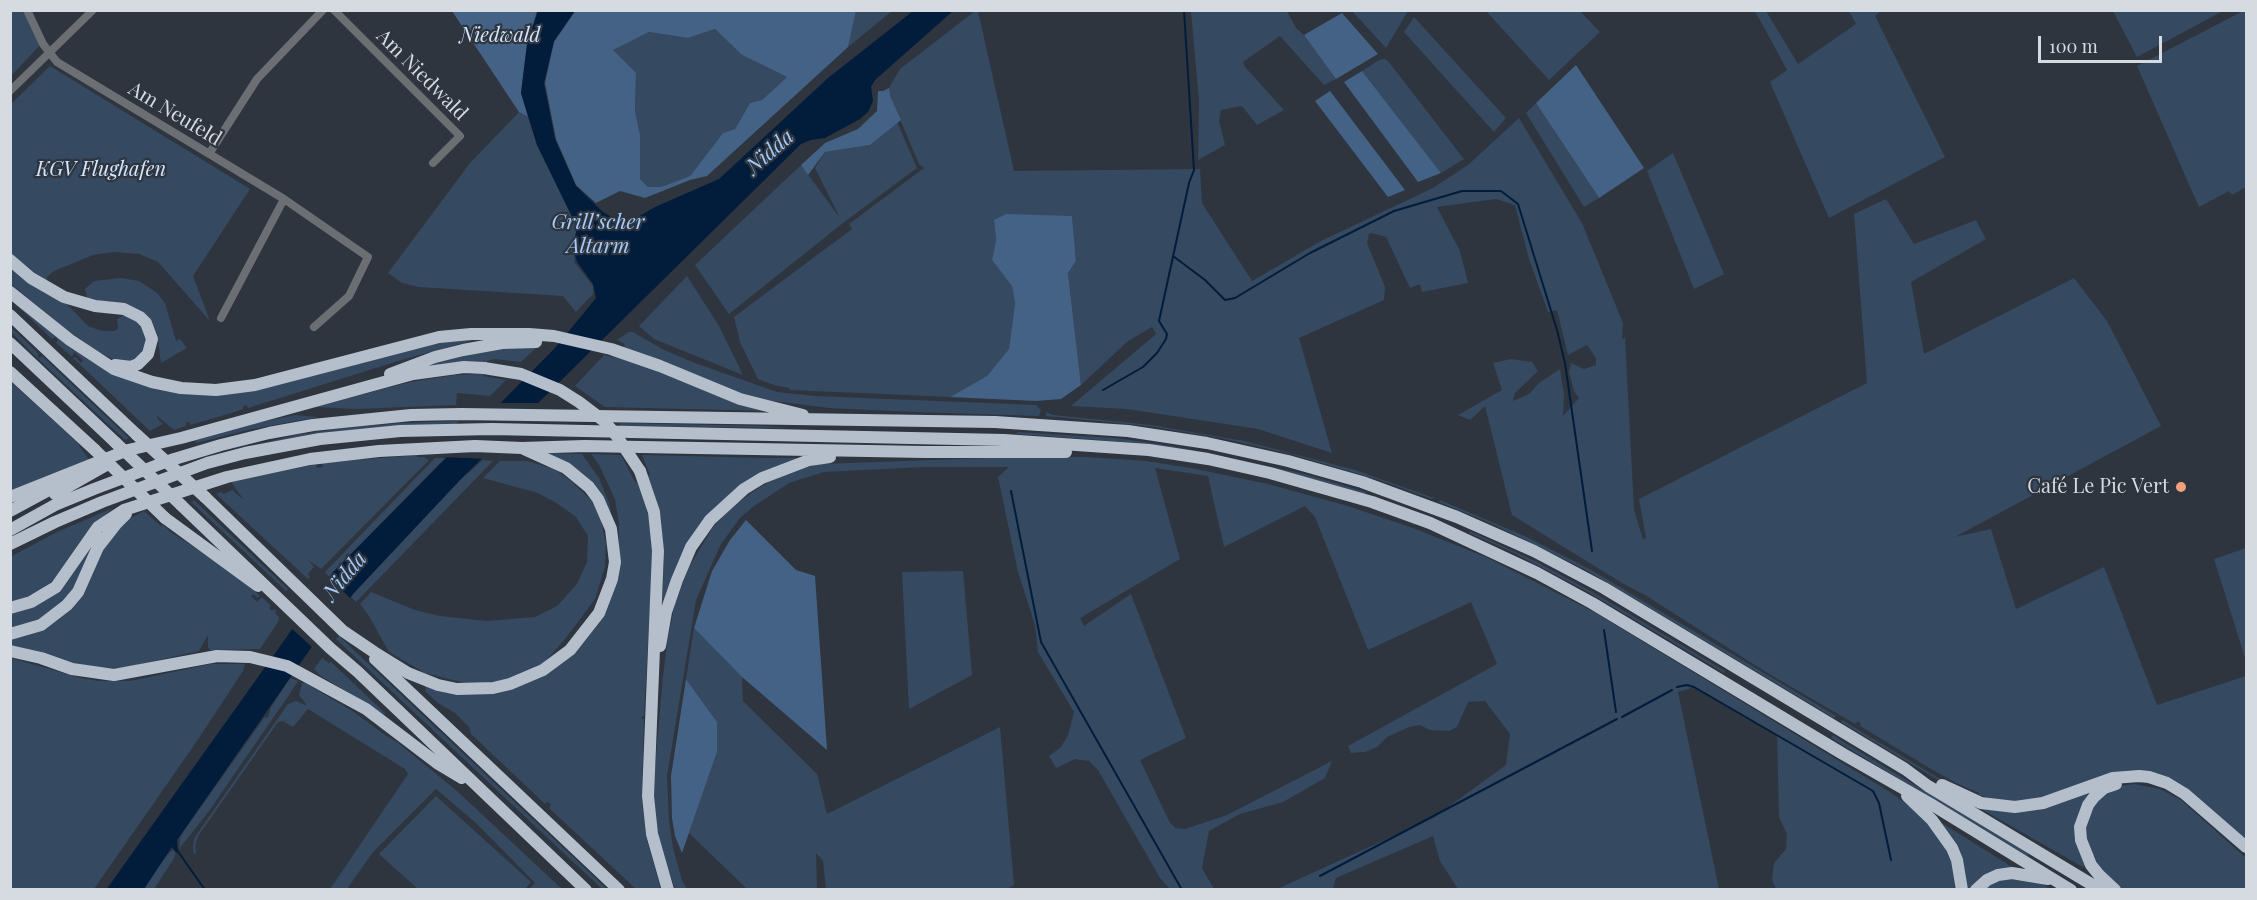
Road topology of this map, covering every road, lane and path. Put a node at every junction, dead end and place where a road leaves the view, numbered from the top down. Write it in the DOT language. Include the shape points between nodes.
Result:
graph roads {
  1 [pos="27,10"];
  2 [pos="93,10"];
  3 [pos="323,10"];
  4 [pos="334,10"];
  5 [pos="50,54"];
  6 [pos="10,91"];
  7 [pos="209,154"];
  8 [pos="433,163"];
  9 [pos="284,199"];
  10 [pos="10,260"];
  11 [pos="10,292"];
  12 [pos="10,315"];
  13 [pos="221,318"];
  14 [pos="314,327"];
  15 [pos="527,338"];
  16 [pos="10,343"];
  17 [pos="100,360"];
  18 [pos="10,372"];
  19 [pos="359,387"];
  20 [pos="824,420"];
  21 [pos="181,438"];
  22 [pos="522,448"];
  23 [pos="1149,450"];
  24 [pos="925,452"];
  25 [pos="112,462"];
  26 [pos="10,497"];
  27 [pos="151,501"];
  28 [pos="10,511"];
  29 [pos="10,523"];
  30 [pos="10,530"];
  31 [pos="10,544"];
  32 [pos="286,606"];
  33 [pos="10,608"];
  34 [pos="10,634"];
  35 [pos="348,634"];
  36 [pos="10,651"];
  37 [pos="653,671"];
  38 [pos="1905,769"];
  39 [pos="1890,781"];
  40 [pos="478,787"];
  41 [pos="2247,847"];
  42 [pos="2247,853"];
  43 [pos="2058,882"];
  44 [pos="586,890"];
  45 [pos="619,890"];
  46 [pos="668,890"];
  47 [pos="1962,890"];
  48 [pos="1977,890"];
  49 [pos="2070,890"];
  50 [pos="2101,890"];
  51 [pos="2115,890"];
  1 -- 5 [label="street"];
  2 -- 5 [label="street"];
  3 -- 7 [label="street" via="257,79"];
  4 -- 8 [label="street, Am Niedwald" via="460,136"];
  5 -- 6 [label="street"];
  5 -- 7 [label="street, Am Neufeld" via="57,62"];
  7 -- 9 [label="street, Am Neufeld"];
  9 -- 13 [label="street"];
  9 -- 14 [label="street, Am Neufeld" via="368,257 349,296"];
  10 -- 17 [label="highway" via="63,297 124,309 146,323 152,339 148,354 138,364 125,367"];
  11 -- 17 [label="highway"];
  12 -- 35 [label="highway, bridge"];
  15 -- 17 [label="highway" via="471,334 439,337 280,380 216,390 152,382"];
  15 -- 19 [label="highway" via="435,357"];
  15 -- 20 [label="highway" via="611,349 740,399"];
  16 -- 32 [label="highway, bridge"];
  18 -- 32 [label="highway, bridge" via="165,518"];
  19 -- 21 [label="highway"];
  19 -- 37 [label="highway, bridge" via="413,374 464,368 521,374 560,390 610,428 640,471 654,512 658,550"];
  20 -- 30 [label="highway" via="461,414 323,424 222,445 94,489"];
  20 -- 38 [label="highway" via="995,422 1128,431 1207,443 1362,482 1534,551 1604,588"];
  21 -- 25 [label="highway"];
  21 -- 26 [label="highway" via="128,450"];
  22 -- 24 [label="highway"];
  22 -- 27 [label="highway" via="433,447 310,459 227,477"];
  22 -- 35 [label="highway" via="554,461 578,477 598,499 611,529 615,562 612,579 599,613 580,640 557,661 528,677 493,687 457,689 408,673"];
  23 -- 24 [label="highway"];
  23 -- 31 [label="highway" via="1004,440 400,430 320,439 207,463 102,502"];
  23 -- 39 [label="highway" via="1270,473 1430,523 1592,603"];
  24 -- 37 [label="highway" via="809,460 783,468 744,489 710,520 691,547 670,596"];
  25 -- 28 [label="highway" via="76,475"];
  25 -- 29 [label="highway"];
  27 -- 33 [label="highway" via="109,518 89,537 56,587 31,602"];
  27 -- 34 [label="highway" via="128,513 106,535 78,592 67,605 41,625"];
  32 -- 40 [label="highway"];
  35 -- 45 [label="highway"];
  36 -- 40 [label="highway" via="72,669 114,675 210,656 250,657 287,666 366,709 437,763"];
  37 -- 46 [label="highway" via="648,796 652,834"];
  38 -- 41 [label="highway" via="1981,803 2014,807 2051,800 2112,778 2150,777 2185,794"];
  38 -- 50 [label="highway"];
  39 -- 43 [label="highway"];
  39 -- 47 [label="highway" via="1944,836 1957,860"];
  40 -- 44 [label="highway"];
  42 -- 51 [label="highway" via="2179,795 2147,782 2118,783 2094,797 2080,827 2091,865"];
  43 -- 48 [label="highway" via="2012,873 1987,880"];
  43 -- 49 [label="highway"];
}
